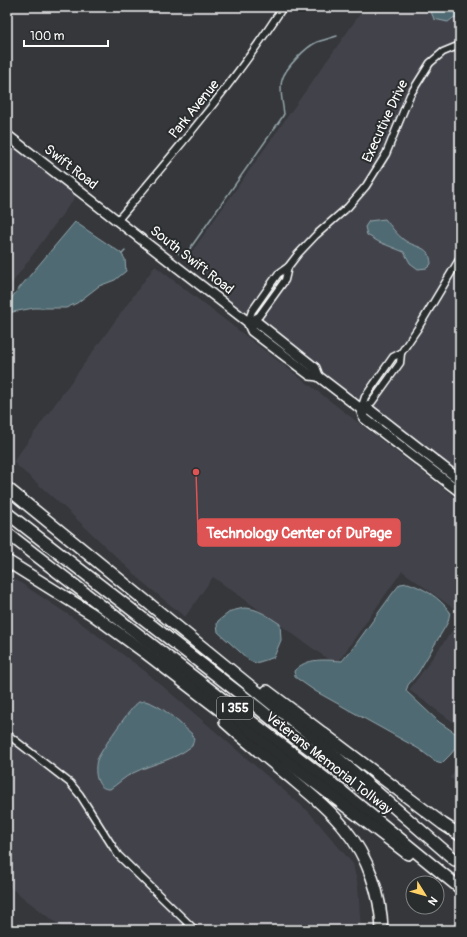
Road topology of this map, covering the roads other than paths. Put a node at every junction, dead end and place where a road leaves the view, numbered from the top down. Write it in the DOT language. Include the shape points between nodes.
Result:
graph roads {
  1 [pos="283,7"];
  2 [pos="460,45"];
  3 [pos="7,135"];
  4 [pos="117,221"];
  5 [pos="460,258"];
  6 [pos="288,267"];
  7 [pos="248,322"];
  8 [pos="361,409"];
  9 [pos="460,480"];
  10 [pos="7,488"];
  11 [pos="460,492"];
  12 [pos="7,513"];
  13 [pos="7,533"];
  14 [pos="7,561"];
  15 [pos="187,635"];
  16 [pos="143,651"];
  17 [pos="7,734"];
  18 [pos="460,835"];
  19 [pos="458,861"];
  20 [pos="460,888"];
  21 [pos="460,893"];
  22 [pos="195,930"];
  23 [pos="382,930"];
  1 -- 4 [label="street, Park Avenue" via="216,102"];
  2 -- 6 [label="street, Executive Drive" via="443,52 430,63 418,79 386,154 366,186 348,207 304,247"];
  3 -- 4 [label="street, Swift Road"];
  4 -- 7 [label="street, South Swift Road"];
  5 -- 8 [label="street" via="401,353 400,363 372,402"];
  6 -- 7 [label="street, Executive Drive" via="278,274 252,311"];
  6 -- 7 [label="street, Executive Drive" via="285,280 260,316"];
  7 -- 8 [label="street, South Swift Road" via="258,323 315,368 318,376"];
  8 -- 9 [label="street" via="370,410"];
  8 -- 11 [label="street" via="364,418"];
  10 -- 15 [label="highway"];
  12 -- 19 [label="highway, Veterans Memorial Tollway / I 355" via="290,734"];
  13 -- 20 [label="highway, Veterans Memorial Tollway / I 355" via="339,788"];
  14 -- 16 [label="highway" via="92,614"];
  15 -- 18 [label="highway" via="271,693"];
  15 -- 19 [label="highway" via="320,743"];
  16 -- 21 [label="highway"];
  16 -- 23 [label="highway" via="314,797 346,830 362,854 376,888"];
  17 -- 22 [label="street" via="76,789 118,855"];
}
